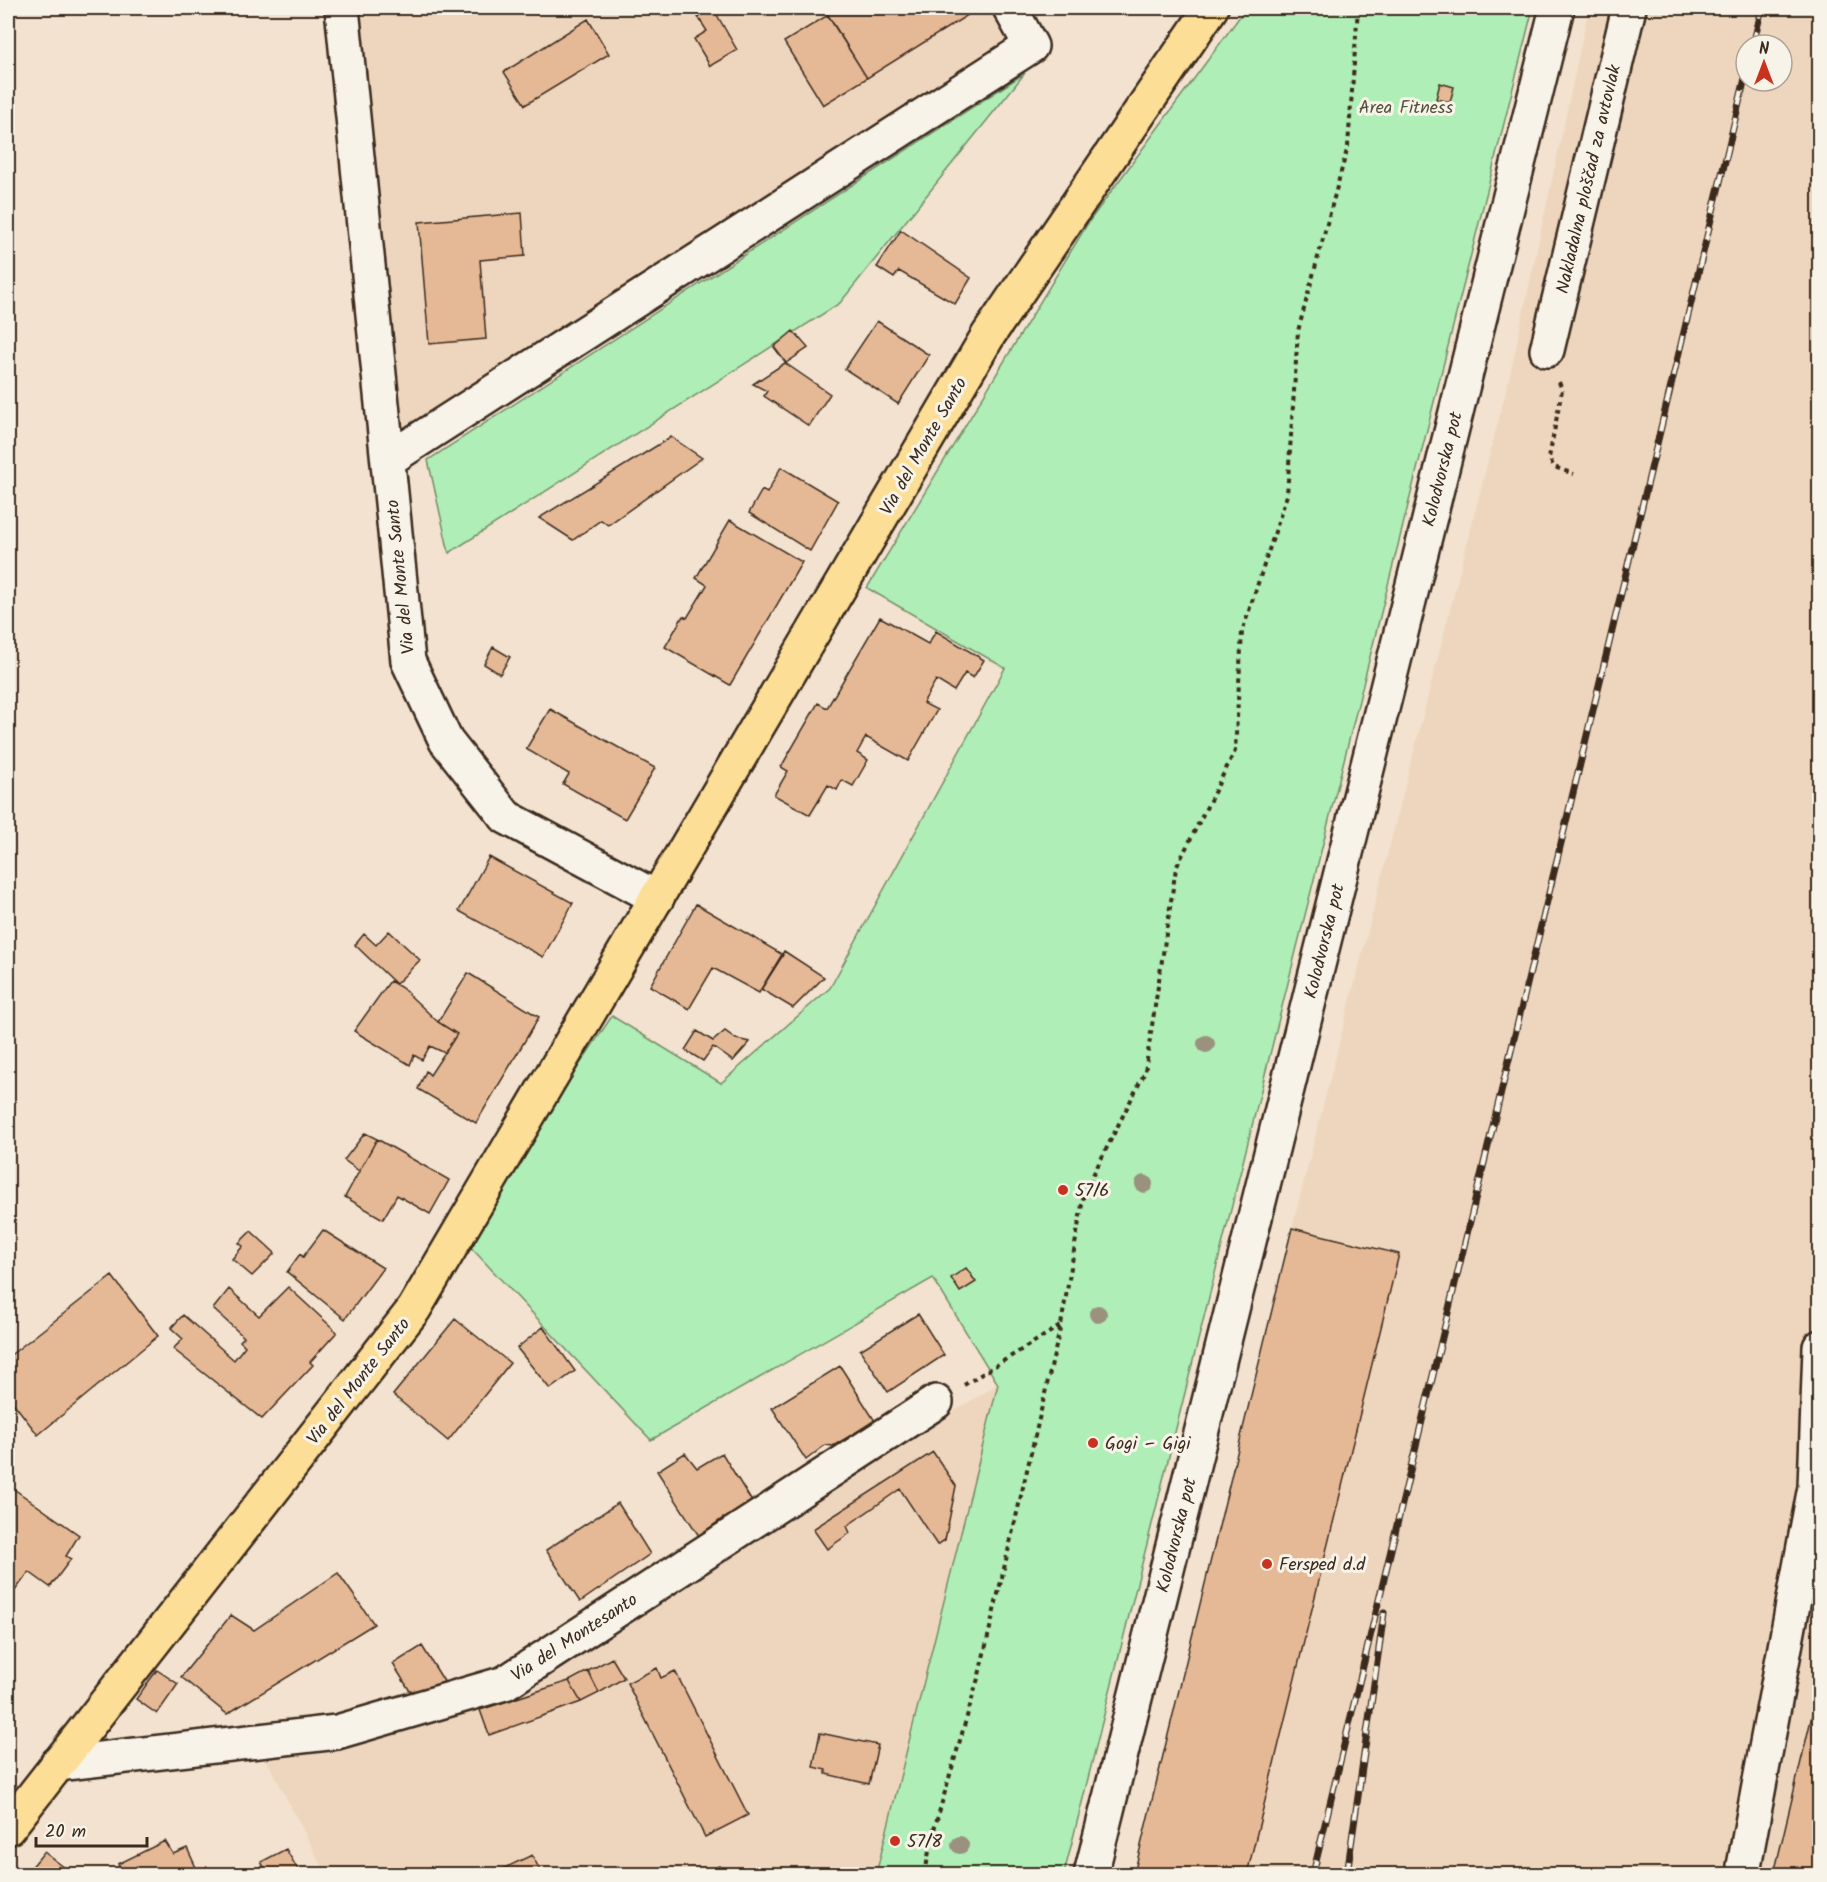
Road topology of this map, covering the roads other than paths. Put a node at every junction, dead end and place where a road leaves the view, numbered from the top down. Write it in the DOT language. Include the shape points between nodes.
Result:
graph roads {
  1 [pos="342,8"];
  2 [pos="1010,8"];
  3 [pos="1211,8"];
  4 [pos="1557,8"];
  5 [pos="1629,8"];
  6 [pos="1547,350"];
  7 [pos="389,459"];
  8 [pos="657,898"];
  9 [pos="1820,1347"];
  10 [pos="936,1402"];
  11 [pos="57,1764"];
  12 [pos="8,1828"];
  13 [pos="1091,1875"];
  14 [pos="1746,1875"];
  1 -- 7 [label="street, Via del Monte Santo"];
  2 -- 7 [label="street" via="1031,46"];
  3 -- 8 [label="main road, Via del Monte Santo" via="989,334"];
  4 -- 13 [label="street, Kolodvorska pot"];
  5 -- 6 [label="street, Nakladalna ploščad za avtovlak"];
  7 -- 8 [label="street, Via del Monte Santo" via="408,661 446,741 506,817"];
  8 -- 11 [label="main road, Via del Monte Santo" via="414,1310"];
  9 -- 14 [label="street" via="1815,1487 1744,1866"];
  10 -- 11 [label="street, Via del Montesanto" via="505,1683 337,1732"];
  11 -- 12 [label="main road, Via del Monte Santo"];
}
